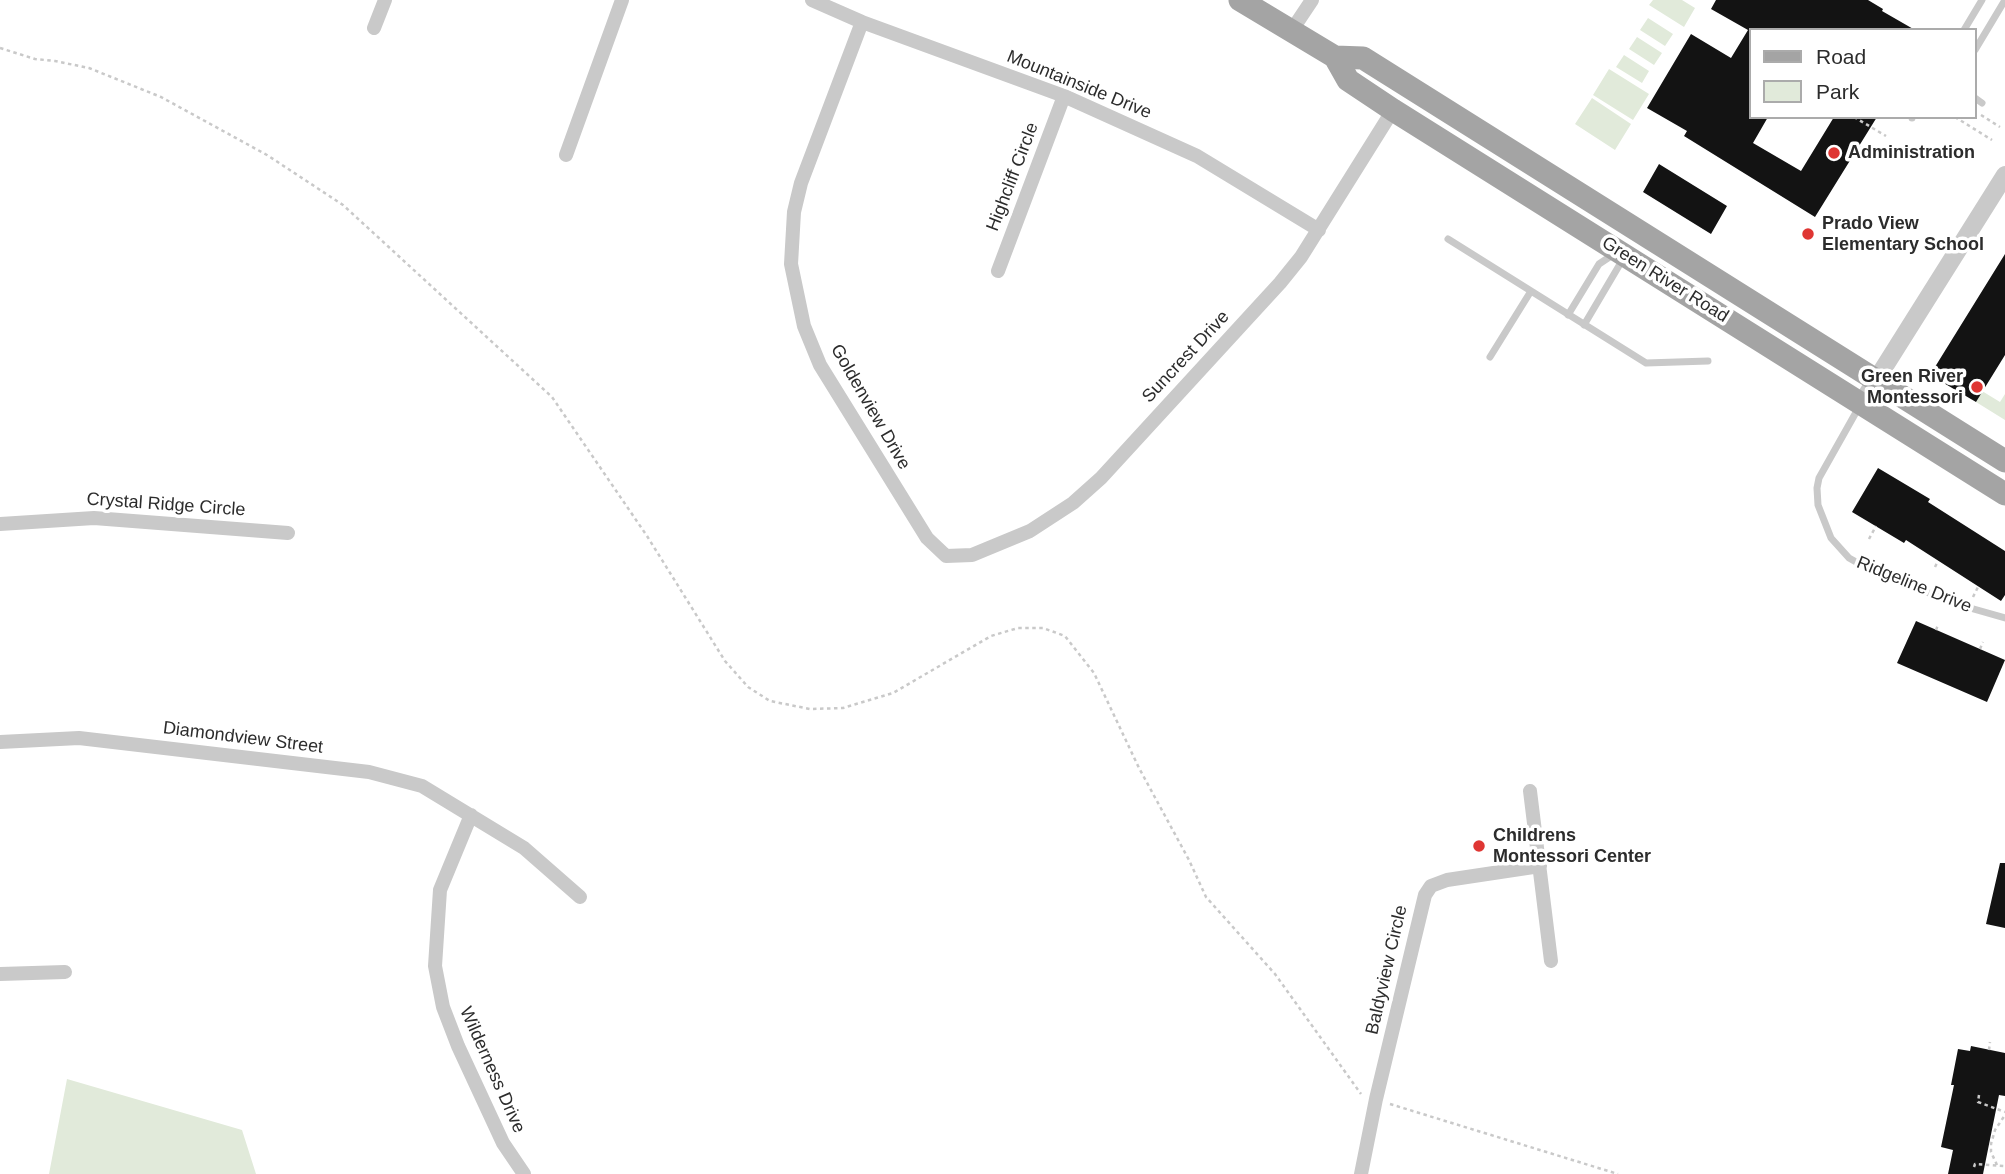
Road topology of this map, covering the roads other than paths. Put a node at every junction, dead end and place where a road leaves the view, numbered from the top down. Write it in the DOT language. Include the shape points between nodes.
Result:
graph roads {
  1 [pos="385,0"];
  2 [pos="622,0"];
  3 [pos="812,0"];
  4 [pos="1240,0"];
  5 [pos="1312,0"];
  6 [pos="1982,0"];
  7 [pos="2005,0"];
  8 [pos="862,22"];
  9 [pos="374,28"];
  10 [pos="1965,28"];
  11 [pos="1292,30"];
  12 [pos="1977,47"];
  13 [pos="1335,57"];
  14 [pos="1064,96"];
  15 [pos="1443,108"];
  16 [pos="1393,110"];
  17 [pos="566,155"];
  18 [pos="2005,175"];
  19 [pos="1320,230"];
  20 [pos="1448,239"];
  21 [pos="1651,239"];
  22 [pos="1621,254"];
  23 [pos="998,271"];
  24 [pos="1531,291"];
  25 [pos="1568,315"];
  26 [pos="1584,324"];
  27 [pos="1490,357"];
  28 [pos="1708,361"];
  29 [pos="1875,380"];
  30 [pos="1861,404"];
  31 [pos="2005,461"];
  32 [pos="2005,494"];
  33 [pos="0,524"];
  34 [pos="288,533"];
  35 [pos="946,556"];
  36 [pos="2005,618"];
  37 [pos="0,742"];
  38 [pos="1530,791"];
  39 [pos="471,815"];
  40 [pos="1540,866"];
  41 [pos="580,897"];
  42 [pos="1551,961"];
  43 [pos="65,972"];
  44 [pos="0,974"];
  45 [pos="524,1174"];
  46 [pos="1362,1174"];
  1 -- 9 [label="street"];
  2 -- 17 [label="street"];
  3 -- 8 [label="street, Mountainside Drive"];
  4 -- 11 [label="main road, Green River Road"];
  5 -- 11 [label="street"];
  6 -- 10 [label="lane"];
  7 -- 12 [label="lane"];
  8 -- 14 [label="street, Mountainside Drive"];
  8 -- 35 [label="street, Goldenview Drive" via="801,183 791,243 795,284 804,326 820,365 927,538"];
  11 -- 13 [label="main road, Green River Road"];
  13 -- 15 [label="main road, Green River Road" via="1363,58"];
  13 -- 16 [label="main road, Green River Road" via="1348,80"];
  14 -- 19 [label="street, Mountainside Drive" via="1197,156"];
  14 -- 23 [label="street, Highcliff Circle"];
  15 -- 16 [label="main road"];
  15 -- 21 [label="main road, Green River Road"];
  16 -- 19 [label="street, Suncrest Drive"];
  16 -- 22 [label="main road, Green River Road"];
  18 -- 29 [label="street, Ridgeline Drive"];
  19 -- 35 [label="street, Suncrest Drive" via="1280,284 1073,503 1030,531 972,555"];
  20 -- 24 [label="lane"];
  21 -- 22 [label="main road"];
  21 -- 29 [label="main road, Green River Road"];
  22 -- 25 [label="lane" via="1599,264"];
  22 -- 26 [label="lane"];
  22 -- 30 [label="main road, Green River Road"];
  24 -- 25 [label="lane"];
  24 -- 27 [label="lane"];
  25 -- 26 [label="lane"];
  26 -- 28 [label="lane" via="1646,363"];
  29 -- 30 [label="street, Ridgeline Drive"];
  29 -- 31 [label="main road, Green River Road"];
  30 -- 32 [label="main road, Green River Road"];
  30 -- 36 [label="lane, Ridgeline Drive" via="1816,488 1831,538 1849,558 1865,567 1956,604"];
  33 -- 34 [label="street, Crystal Ridge Circle" via="94,518"];
  37 -- 39 [label="street, Diamondview Street" via="79,738 369,772 422,786"];
  38 -- 40 [label="street"];
  39 -- 41 [label="street, Diamondview Street" via="524,848"];
  39 -- 45 [label="street, Wilderness Drive" via="440,890 435,966 443,1007 458,1046 503,1143"];
  40 -- 42 [label="street"];
  40 -- 46 [label="street, Baldyview Circle" via="1447,880 1431,886 1425,895"];
  43 -- 44 [label="street"];
}
